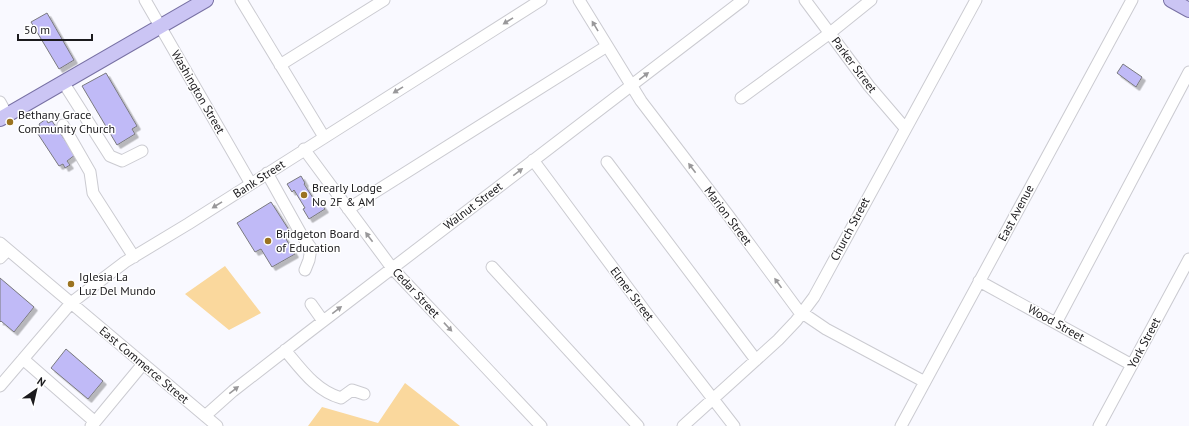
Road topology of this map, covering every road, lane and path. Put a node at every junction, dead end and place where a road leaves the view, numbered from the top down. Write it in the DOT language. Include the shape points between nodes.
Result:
graph roads {
  1 [pos="145,0"];
  2 [pos="206,0"];
  3 [pos="241,0"];
  4 [pos="384,0"];
  5 [pos="541,0"];
  6 [pos="579,0"];
  7 [pos="743,0"];
  8 [pos="806,0"];
  9 [pos="871,0"];
  10 [pos="976,0"];
  11 [pos="1132,0"];
  12 [pos="1172,0"];
  13 [pos="1189,10"];
  14 [pos="160,26"];
  15 [pos="830,33"];
  16 [pos="607,46"];
  17 [pos="280,65"];
  18 [pos="1189,72"];
  19 [pos="63,82"];
  20 [pos="631,85"];
  21 [pos="741,98"];
  22 [pos="0,102"];
  23 [pos="4,117"];
  24 [pos="63,125"];
  25 [pos="905,128"];
  26 [pos="324,137"];
  27 [pos="304,149"];
  28 [pos="142,151"];
  29 [pos="533,160"];
  30 [pos="607,162"];
  31 [pos="267,173"];
  32 [pos="251,184"];
  33 [pos="348,209"];
  34 [pos="4,246"];
  35 [pos="134,256"];
  36 [pos="0,258"];
  37 [pos="1189,260"];
  38 [pos="492,267"];
  39 [pos="392,268"];
  40 [pos="305,270"];
  41 [pos="979,281"];
  42 [pos="71,303"];
  43 [pos="311,304"];
  44 [pos="802,314"];
  45 [pos="323,321"];
  46 [pos="1056,323"];
  47 [pos="285,350"];
  48 [pos="23,360"];
  49 [pos="756,360"];
  50 [pos="143,364"];
  51 [pos="1132,365"];
  52 [pos="925,382"];
  53 [pos="0,386"];
  54 [pos="364,394"];
  55 [pos="713,399"];
  56 [pos="205,416"];
  57 [pos="93,424"];
  58 [pos="217,426"];
  59 [pos="541,426"];
  60 [pos="638,426"];
  61 [pos="683,426"];
  62 [pos="734,426"];
  63 [pos="901,426"];
  64 [pos="1099,426"];
  1 -- 14 [label="street, Washington Street"];
  2 -- 14 [label="main road"];
  3 -- 17 [label="street"];
  4 -- 17 [label="street"];
  5 -- 26 [label="street, Bank Street, one-way"];
  16 -- 6 [label="street, Marion Street, one-way"];
  20 -- 7 [label="street, Walnut Street, one-way"];
  8 -- 15 [label="street, Parker Street"];
  9 -- 15 [label="street"];
  10 -- 25 [label="street, Church Street"];
  11 -- 41 [label="street, East Avenue"];
  12 -- 13 [label="main road"];
  14 -- 19 [label="main road"];
  14 -- 32 [label="street, Washington Street"];
  15 -- 21 [label="street"];
  15 -- 25 [label="street, Parker Street" via="869,86"];
  16 -- 20 [label="street, Marion Street"];
  16 -- 33 [label="street"];
  17 -- 26 [label="street"];
  18 -- 46 [label="street"];
  19 -- 23 [label="main road"];
  19 -- 28 [label="street" via="110,156 122,161"];
  20 -- 29 [label="street, Walnut Street"];
  44 -- 20 [label="street, Marion Street, one-way"];
  22 -- 23 [label="street"];
  24 -- 35 [label="street" via="90,172 93,193"];
  25 -- 44 [label="street, Church Street" via="814,297"];
  26 -- 27 [label="street, Bank Street"];
  27 -- 31 [label="street, Bank Street"];
  27 -- 33 [label="street, Cedar Street"];
  39 -- 29 [label="street, Walnut Street, one-way"];
  29 -- 55 [label="street, Elmer Street"];
  30 -- 49 [label="street"];
  31 -- 32 [label="street, Bank Street"];
  31 -- 40 [label="street" via="311,248"];
  32 -- 35 [label="street, Bank Street, one-way"];
  39 -- 33 [label="street, Cedar Street, one-way"];
  34 -- 36 [label="street"];
  34 -- 42 [label="street, East Commerce Street"];
  35 -- 42 [label="street, Bank Street"];
  37 -- 51 [label="street, York Street"];
  38 -- 60 [label="street"];
  45 -- 39 [label="street, Walnut Street, one-way"];
  39 -- 59 [label="street, Cedar Street, one-way"];
  41 -- 46 [label="street, Wood Street"];
  41 -- 52 [label="street, East Avenue"];
  42 -- 48 [label="street, Bank Street"];
  42 -- 50 [label="street, East Commerce Street"];
  43 -- 45 [label="street"];
  44 -- 49 [label="street, Church Street"];
  44 -- 52 [label="street, Marion Street" via="826,330"];
  45 -- 47 [label="street, Walnut Street"];
  46 -- 51 [label="street, Wood Street"];
  47 -- 54 [label="street" via="310,379 331,395 341,398 352,390"];
  56 -- 47 [label="street, Walnut Street, one-way"];
  48 -- 53 [label="street, Bank Street"];
  48 -- 57 [label="street"];
  49 -- 55 [label="street, Church Street"];
  50 -- 56 [label="street, East Commerce Street"];
  50 -- 57 [label="street"];
  51 -- 64 [label="street, York Street"];
  52 -- 63 [label="street, East Avenue"];
  55 -- 61 [label="street, Church Street"];
  55 -- 62 [label="street, Elmer Street"];
  56 -- 58 [label="street, East Commerce Street"];
}
